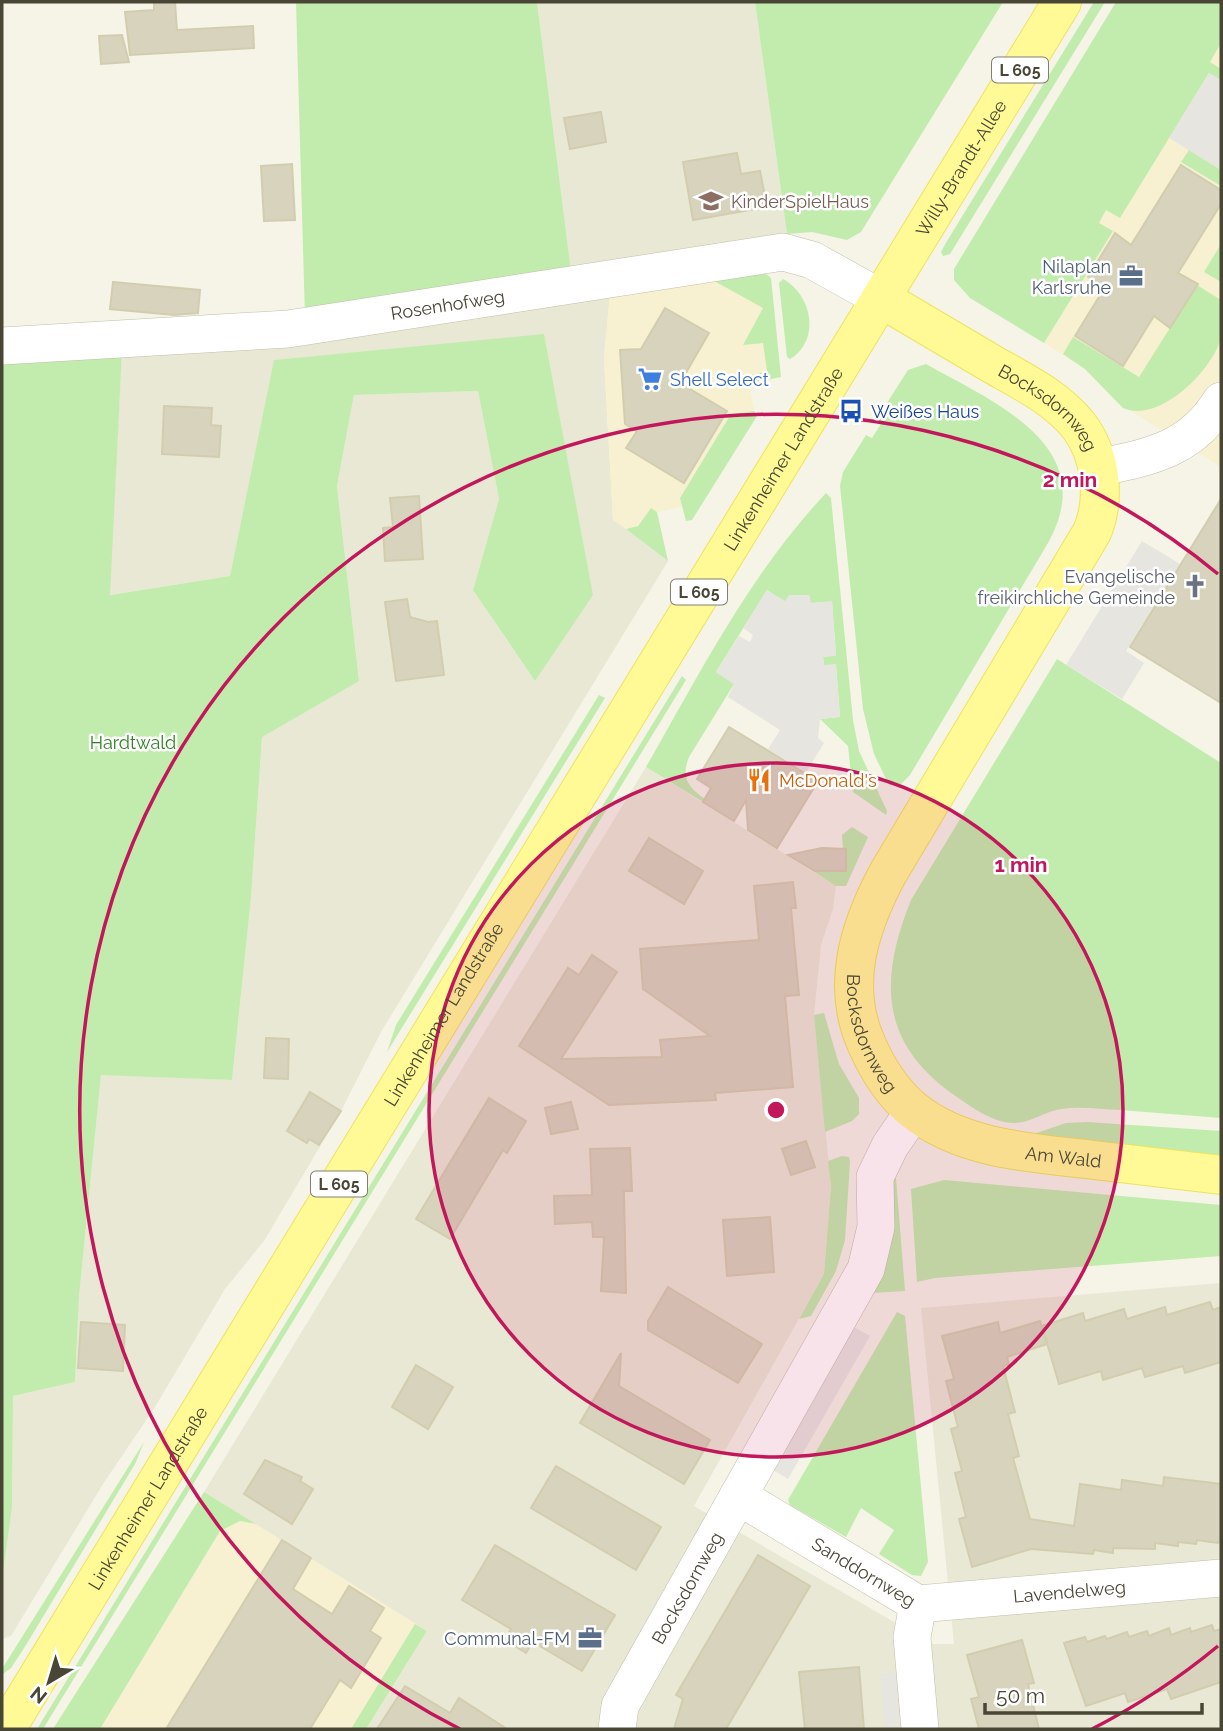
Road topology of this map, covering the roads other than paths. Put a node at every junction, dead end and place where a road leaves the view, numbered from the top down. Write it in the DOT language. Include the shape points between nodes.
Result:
graph roads {
  1 [pos="1062,2"];
  2 [pos="882,299"];
  3 [pos="2,346"];
  4 [pos="1221,401"];
  5 [pos="1097,468"];
  6 [pos="914,1111"];
  7 [pos="1221,1175"];
  8 [pos="738,1496"];
  9 [pos="1221,1578"];
  10 [pos="918,1604"];
  11 [pos="6,1729"];
  12 [pos="617,1729"];
  13 [pos="920,1729"];
  1 -- 2 [label="main road, Willy-Brandt-Allee / L 605"];
  2 -- 3 [label="street, Rosenhofweg" via="812,260 772,253 288,329"];
  2 -- 5 [label="main road, Bocksdornweg" via="1039,391 1067,413 1080,427"];
  2 -- 11 [label="main road, Linkenheimer Landstraße / L 605"];
  4 -- 5 [label="street" via="1195,435 1175,446"];
  5 -- 6 [label="main road, Bocksdornweg" via="1101,494 1092,532 888,873 861,935 854,963 853,1003 863,1036 888,1085"];
  6 -- 7 [label="main road, Am Wald" via="945,1129 1016,1150"];
  6 -- 8 [label="street, Bocksdornweg" via="875,1177 876,1227 866,1269"];
  8 -- 10 [label="street, Sanddornweg"];
  8 -- 12 [label="street, Bocksdornweg" via="620,1706"];
  9 -- 10 [label="street, Lavendelweg"];
  10 -- 13 [label="street, Sanddornweg" via="912,1637"];
}
